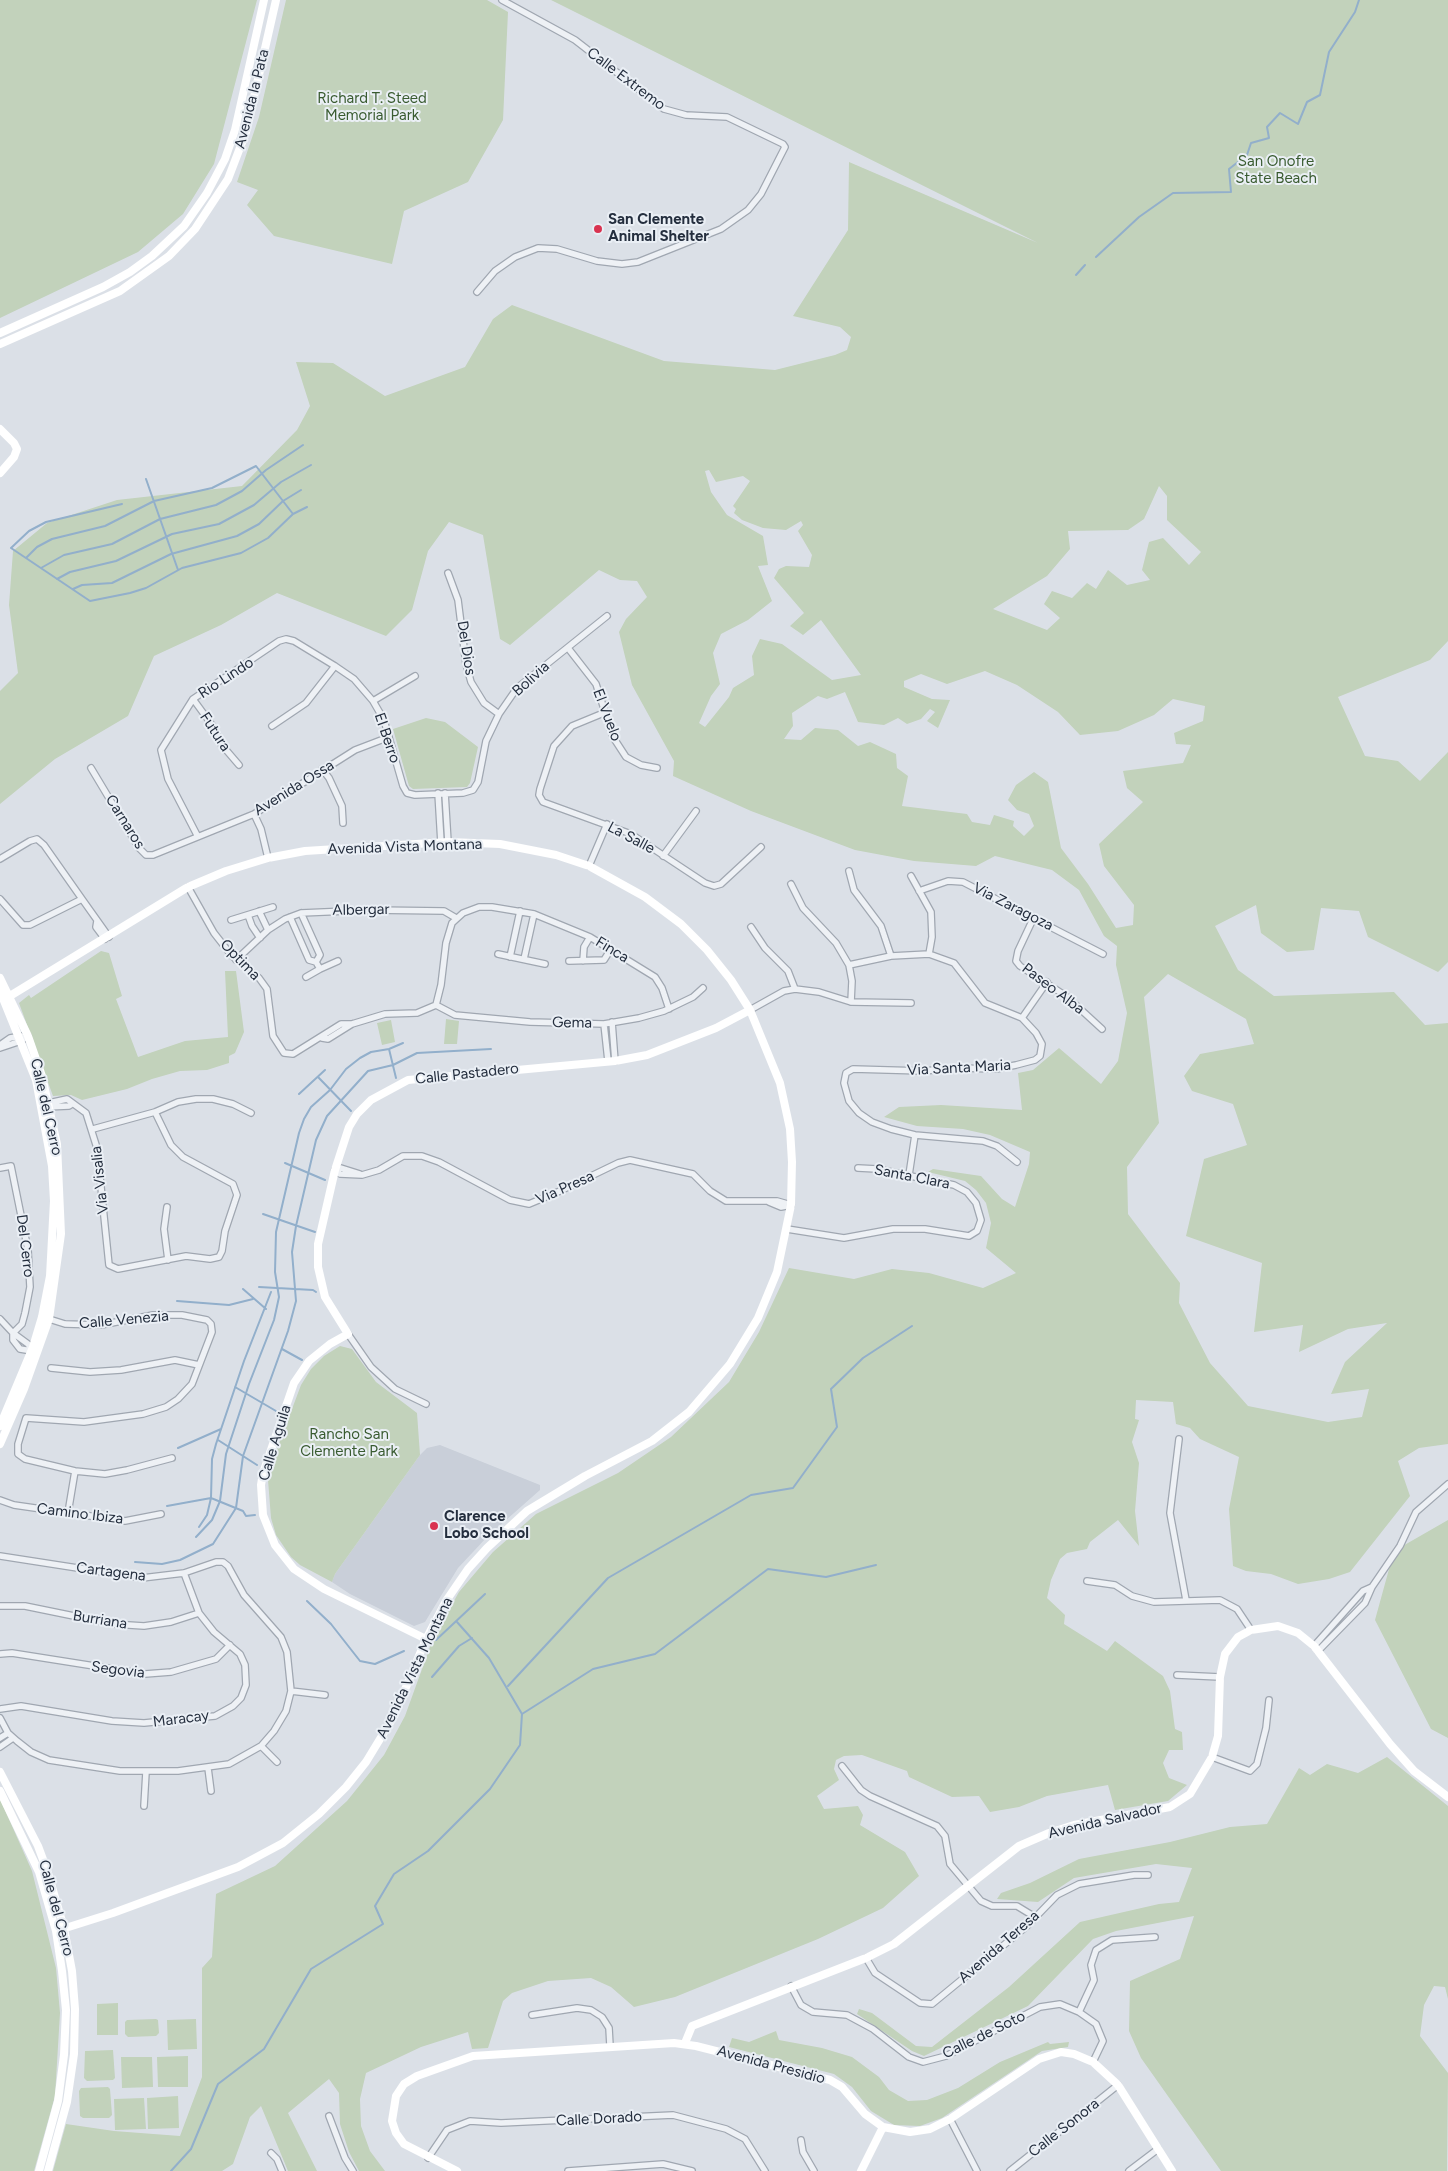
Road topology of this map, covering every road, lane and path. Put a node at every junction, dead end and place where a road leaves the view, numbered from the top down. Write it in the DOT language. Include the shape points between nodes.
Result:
graph roads {
  1 [pos="264,0"];
  2 [pos="276,0"];
  3 [pos="502,0"];
  4 [pos="477,292"];
  5 [pos="0,333"];
  6 [pos="0,344"];
  7 [pos="0,429"];
  8 [pos="0,473"];
  9 [pos="448,573"];
  10 [pos="608,616"];
  11 [pos="286,639"];
  12 [pos="568,648"];
  13 [pos="334,666"];
  14 [pos="415,676"];
  15 [pos="193,699"];
  16 [pos="373,701"];
  17 [pos="606,712"];
  18 [pos="499,714"];
  19 [pos="272,726"];
  20 [pos="389,737"];
  21 [pos="238,765"];
  22 [pos="91,768"];
  23 [pos="657,768"];
  24 [pos="322,769"];
  25 [pos="446,793"];
  26 [pos="438,794"];
  27 [pos="696,811"];
  28 [pos="254,814"];
  29 [pos="343,824"];
  30 [pos="606,824"];
  31 [pos="197,835"];
  32 [pos="444,842"];
  33 [pos="761,846"];
  34 [pos="663,856"];
  35 [pos="268,858"];
  36 [pos="0,859"];
  37 [pos="589,866"];
  38 [pos="849,871"];
  39 [pos="911,876"];
  40 [pos="792,884"];
  41 [pos="188,887"];
  42 [pos="919,891"];
  43 [pos="0,899"];
  44 [pos="82,899"];
  45 [pos="274,908"];
  46 [pos="258,911"];
  47 [pos="520,911"];
  48 [pos="248,914"];
  49 [pos="301,914"];
  50 [pos="534,914"];
  51 [pos="1034,917"];
  52 [pos="290,918"];
  53 [pos="456,918"];
  54 [pos="231,920"];
  55 [pos="751,927"];
  56 [pos="268,930"];
  57 [pos="590,937"];
  58 [pos="107,938"];
  59 [pos="260,938"];
  60 [pos="611,949"];
  61 [pos="498,954"];
  62 [pos="929,954"];
  63 [pos="1102,954"];
  64 [pos="891,956"];
  65 [pos="510,957"];
  66 [pos="524,959"];
  67 [pos="236,960"];
  68 [pos="338,960"];
  69 [pos="569,961"];
  70 [pos="583,961"];
  71 [pos="316,962"];
  72 [pos="545,964"];
  73 [pos="849,965"];
  74 [pos="320,969"];
  75 [pos="306,977"];
  76 [pos="0,978"];
  77 [pos="1047,982"];
  78 [pos="703,988"];
  79 [pos="795,989"];
  80 [pos="0,991"];
  81 [pos="7,997"];
  82 [pos="850,1002"];
  83 [pos="911,1003"];
  84 [pos="436,1005"];
  85 [pos="669,1009"];
  86 [pos="750,1010"];
  87 [pos="1022,1018"];
  88 [pos="612,1022"];
  89 [pos="604,1024"];
  90 [pos="1102,1029"];
  91 [pos="23,1038"];
  92 [pos="0,1046"];
  93 [pos="612,1061"];
  94 [pos="47,1105"];
  95 [pos="154,1112"];
  96 [pos="251,1113"];
  97 [pos="93,1129"];
  98 [pos="915,1135"];
  99 [pos="1017,1162"];
  100 [pos="0,1168"];
  101 [pos="858,1168"];
  102 [pos="335,1170"];
  103 [pos="909,1175"];
  104 [pos="791,1205"];
  105 [pos="167,1207"];
  106 [pos="787,1230"];
  107 [pos="168,1260"];
  108 [pos="45,1318"];
  109 [pos="0,1319"];
  110 [pos="13,1333"];
  111 [pos="348,1334"];
  112 [pos="34,1352"];
  113 [pos="199,1366"];
  114 [pos="51,1368"];
  115 [pos="426,1404"];
  116 [pos="0,1426"];
  117 [pos="1179,1439"];
  118 [pos="0,1444"];
  119 [pos="172,1458"];
  120 [pos="75,1471"];
  121 [pos="1448,1484"];
  122 [pos="0,1500"];
  123 [pos="68,1513"];
  124 [pos="161,1514"];
  125 [pos="0,1556"];
  126 [pos="184,1573"];
  127 [pos="1087,1581"];
  128 [pos="1372,1587"];
  129 [pos="1186,1600"];
  130 [pos="0,1606"];
  131 [pos="199,1613"];
  132 [pos="1251,1630"];
  133 [pos="426,1639"];
  134 [pos="230,1646"];
  135 [pos="1316,1649"];
  136 [pos="0,1654"];
  137 [pos="1177,1675"];
  138 [pos="1220,1676"];
  139 [pos="290,1690"];
  140 [pos="325,1695"];
  141 [pos="1269,1700"];
  142 [pos="0,1710"];
  143 [pos="0,1718"];
  144 [pos="10,1735"];
  145 [pos="0,1738"];
  146 [pos="261,1746"];
  147 [pos="0,1747"];
  148 [pos="1212,1757"];
  149 [pos="277,1762"];
  150 [pos="842,1766"];
  151 [pos="208,1768"];
  152 [pos="0,1772"];
  153 [pos="146,1772"];
  154 [pos="0,1791"];
  155 [pos="211,1791"];
  156 [pos="1448,1797"];
  157 [pos="144,1806"];
  158 [pos="1148,1875"];
  159 [pos="967,1885"];
  160 [pos="1035,1917"];
  161 [pos="64,1928"];
  162 [pos="56,1931"];
  163 [pos="1155,1937"];
  164 [pos="866,1958"];
  165 [pos="791,1986"];
  166 [pos="1079,2012"];
  167 [pos="532,2015"];
  168 [pos="685,2043"];
  169 [pos="610,2046"];
  170 [pos="1092,2062"];
  171 [pos="1118,2085"];
  172 [pos="329,2116"];
  173 [pos="950,2119"];
  174 [pos="883,2127"];
  175 [pos="801,2140"];
  176 [pos="1158,2149"];
  177 [pos="271,2153"];
  178 [pos="428,2158"];
  179 [pos="39,2171"];
  180 [pos="48,2171"];
  181 [pos="282,2171"];
  182 [pos="353,2171"];
  183 [pos="457,2171"];
  184 [pos="568,2171"];
  185 [pos="692,2171"];
  186 [pos="765,2171"];
  187 [pos="814,2171"];
  188 [pos="861,2171"];
  189 [pos="978,2171"];
  190 [pos="1010,2171"];
  191 [pos="1129,2171"];
  192 [pos="1172,2171"];
  1 -- 5 [label="street, Avenida la Pata" via="235,130 225,159 208,193 184,226 130,272"];
  2 -- 6 [label="street, Avenida la Pata" via="246,132 228,179 195,229 169,256 120,290"];
  3 -- 4 [label="street, Calle Extremo" via="575,40 664,109 686,115 727,117 785,146 748,210 721,229 638,262 622,264 597,261 557,249 538,248 515,257 495,271"];
  7 -- 8 [label="street" via="17,449"];
  9 -- 18 [label="street, Del Dios" via="458,600 470,682 484,703"];
  10 -- 12 [label="street, Bolivia"];
  11 -- 13 [label="street, El Berro"];
  11 -- 15 [label="street, Rio Lindo"];
  12 -- 17 [label="street, El Vuelo" via="596,684"];
  12 -- 18 [label="street, Bolivia" via="517,688"];
  13 -- 16 [label="street, El Berro" via="354,679"];
  13 -- 19 [label="street" via="306,704"];
  14 -- 16 [label="street"];
  15 -- 21 [label="street, Futura"];
  15 -- 31 [label="street, Rio Lindo" via="161,750 168,779"];
  16 -- 20 [label="street, El Berro"];
  17 -- 23 [label="street, El Vuelo" via="613,737 626,757 641,765"];
  17 -- 30 [label="street, La Salle" via="572,726 554,746 539,795 543,802"];
  18 -- 25 [label="street, Bolivia" via="486,741 478,782 473,790"];
  20 -- 24 [label="street, Avenida Ossa" via="355,750"];
  20 -- 26 [label="street, El Berro" via="407,793"];
  22 -- 31 [label="street, Carnaros" via="146,855"];
  24 -- 28 [label="street, Avenida Ossa"];
  24 -- 29 [label="street" via="342,806"];
  25 -- 26 [label="street"];
  25 -- 32 [label="street"];
  26 -- 32 [label="street"];
  27 -- 34 [label="street"];
  28 -- 31 [label="street, Avenida Ossa"];
  28 -- 35 [label="street"];
  30 -- 34 [label="street, La Salle" via="631,834"];
  30 -- 37 [label="street"];
  32 -- 35 [label="street, Avenida Vista Montana" via="305,851"];
  32 -- 37 [label="street, Avenida Vista Montana" via="500,844 556,855"];
  33 -- 34 [label="street, La Salle" via="721,884 714,886"];
  35 -- 41 [label="street, Avenida Vista Montana"];
  36 -- 44 [label="street" via="37,839"];
  37 -- 86 [label="street, Avenida Vista Montana" via="645,897 681,924 713,958"];
  38 -- 64 [label="street" via="854,890 881,926"];
  39 -- 42 [label="street"];
  40 -- 73 [label="street" via="803,908 836,943"];
  41 -- 58 [label="street, Avenida Vista Montana"];
  41 -- 67 [label="street, Optima" via="214,933"];
  42 -- 51 [label="street, Via Zaragoza" via="948,881 963,882"];
  42 -- 62 [label="street" via="931,912"];
  43 -- 44 [label="street" via="23,926"];
  44 -- 58 [label="street" via="97,921 96,927"];
  45 -- 46 [label="street"];
  46 -- 48 [label="street"];
  46 -- 56 [label="street"];
  47 -- 50 [label="street, Finca"];
  47 -- 53 [label="street, Finca" via="479,907"];
  47 -- 65 [label="street"];
  48 -- 54 [label="street"];
  48 -- 59 [label="street"];
  49 -- 52 [label="street, Albergar"];
  49 -- 53 [label="street, Albergar" via="362,910 444,911"];
  49 -- 71 [label="street" via="320,955"];
  50 -- 57 [label="street, Finca"];
  50 -- 66 [label="street"];
  51 -- 63 [label="street, Via Zaragoza"];
  51 -- 77 [label="street, Paseo Alba" via="1016,961"];
  52 -- 56 [label="street, Albergar"];
  52 -- 71 [label="street" via="309,960"];
  53 -- 84 [label="street" via="449,929"];
  55 -- 79 [label="street" via="765,948 788,971"];
  56 -- 59 [label="street, Albergar"];
  57 -- 60 [label="street, Finca"];
  57 -- 70 [label="street" via="584,947"];
  58 -- 81 [label="street, Avenida Vista Montana"];
  59 -- 67 [label="street, Albergar"];
  60 -- 70 [label="street" via="604,960"];
  60 -- 85 [label="street, Finca" via="655,978"];
  61 -- 65 [label="street"];
  62 -- 64 [label="street, Via Santa Maria"];
  62 -- 87 [label="street, Via Santa Maria" via="954,963 985,1003"];
  64 -- 73 [label="street, Via Santa Maria"];
  65 -- 66 [label="street"];
  66 -- 72 [label="street"];
  67 -- 84 [label="street, Optima" via="259,978 267,989 273,1036 284,1053 293,1054 341,1024 385,1014 417,1013"];
  68 -- 74 [label="street"];
  69 -- 70 [label="street"];
  71 -- 74 [label="street"];
  73 -- 82 [label="street" via="852,981"];
  74 -- 75 [label="street"];
  76 -- 81 [label="street, Calle del Cerro"];
  77 -- 87 [label="street"];
  77 -- 90 [label="street, Paseo Alba"];
  78 -- 85 [label="street, Gema"];
  79 -- 82 [label="street, Calle Pastadero" via="820,992"];
  79 -- 86 [label="street, Calle Pastadero" via="784,991"];
  80 -- 81 [label="street, Calle del Cerro"];
  81 -- 91 [label="street, Calle del Cerro"];
  82 -- 83 [label="street, Calle Pastadero"];
  84 -- 89 [label="street, Gema" via="455,1015"];
  85 -- 88 [label="street, Gema"];
  86 -- 93 [label="street, Calle Pastadero" via="675,1045 647,1055"];
  86 -- 104 [label="street, Avenida Vista Montana" via="780,1083 790,1128"];
  87 -- 98 [label="street, Via Santa Maria" via="1042,1044 1036,1060 996,1069 915,1071 862,1068 846,1073 844,1084 849,1101 859,1113 872,1122"];
  88 -- 89 [label="street, Gema"];
  88 -- 93 [label="street"];
  89 -- 93 [label="street"];
  91 -- 92 [label="street"];
  91 -- 94 [label="street, Calle del Cerro"];
  93 -- 102 [label="street, Calle Pastadero" via="408,1080 371,1100 357,1114 341,1146"];
  94 -- 97 [label="street, Via Visalia" via="72,1104 86,1113"];
  94 -- 108 [label="street, Calle del Cerro" via="54,1201"];
  95 -- 96 [label="street" via="178,1102 213,1098"];
  95 -- 97 [label="street"];
  95 -- 107 [label="street" via="171,1145 183,1157 233,1184 237,1195 219,1257 186,1256"];
  97 -- 107 [label="street, Via Visalia" via="98,1148 109,1265 118,1269"];
  98 -- 99 [label="street, Via Santa Maria" via="983,1141 997,1146"];
  98 -- 103 [label="street"];
  100 -- 110 [label="street, Del Cerro" via="10,1166 28,1250 29,1296 22,1324"];
  101 -- 103 [label="street, Santa Clara"];
  102 -- 104 [label="street, Via Presa" via="341,1168 362,1175 379,1170 403,1156 422,1156 510,1200 529,1204 630,1160 693,1174 726,1201 782,1201"];
  102 -- 111 [label="street, Calle Pastadero" via="318,1244 318,1267 325,1297"];
  103 -- 106 [label="street, Santa Clara" via="954,1185 967,1192 976,1203 981,1220 977,1231 969,1236 925,1228 893,1229 844,1238"];
  104 -- 106 [label="street, Avenida Vista Montana"];
  105 -- 107 [label="street" via="164,1229"];
  106 -- 133 [label="street, Avenida Vista Montana" via="777,1272 758,1318 730,1364 695,1405 652,1441 557,1492 506,1528 468,1569"];
  108 -- 112 [label="street, Calle del Cerro"];
  108 -- 113 [label="street, Calle Venezia" via="83,1325 154,1315 182,1315 207,1320 212,1332"];
  109 -- 110 [label="street"];
  110 -- 112 [label="street"];
  110 -- 112 [label="street" via="16,1346"];
  111 -- 115 [label="street, Calle Pastadero" via="371,1366 395,1389"];
  111 -- 133 [label="street, Calle Aguila" via="309,1361 294,1384 263,1473 263,1515 275,1545 294,1569"];
  112 -- 116 [label="street, Calle del Cerro"];
  112 -- 118 [label="street, Calle del Cerro"];
  113 -- 114 [label="street" via="175,1360 121,1370 90,1372"];
  113 -- 120 [label="street, Calle Venezia" via="192,1384 178,1399 166,1407 143,1414 84,1422 26,1418 18,1454 26,1459"];
  117 -- 129 [label="street" via="1170,1513"];
  119 -- 120 [label="street, Calle Venezia" via="105,1474"];
  120 -- 123 [label="street"];
  121 -- 128 [label="street" via="1416,1512 1400,1546"];
  122 -- 123 [label="street, Camino Ibiza"];
  123 -- 124 [label="street, Camino Ibiza" via="125,1521"];
  125 -- 126 [label="street, Cartagena" via="142,1578"];
  126 -- 131 [label="street, Maracay"];
  126 -- 139 [label="street, Cartagena" via="221,1561 227,1564 244,1595 281,1637 288,1659"];
  127 -- 129 [label="street" via="1114,1585 1132,1596 1154,1602"];
  128 -- 135 [label="street" via="1364,1591"];
  128 -- 135 [label="street" via="1365,1603"];
  129 -- 132 [label="street" via="1220,1600 1237,1609"];
  130 -- 131 [label="street, Burriana" via="25,1606 113,1624 144,1626"];
  131 -- 134 [label="street, Maracay"];
  132 -- 135 [label="street, Avenida Salvador" via="1278,1626 1298,1633"];
  132 -- 138 [label="street, Avenida Salvador" via="1238,1637 1225,1654"];
  133 -- 161 [label="street, Avenida Vista Montana" via="394,1716 381,1738 346,1787 283,1843 238,1867"];
  134 -- 136 [label="street, Segovia" via="216,1659 171,1672 145,1674 12,1653"];
  134 -- 142 [label="street, Maracay" via="240,1654 245,1665 246,1685 241,1698 233,1706 215,1716 144,1723 112,1722 20,1706"];
  135 -- 156 [label="street, Avenida Salvador" via="1414,1771"];
  137 -- 138 [label="street"];
  138 -- 148 [label="street, Avenida Salvador" via="1220,1715"];
  139 -- 140 [label="street"];
  139 -- 146 [label="street" via="286,1711"];
  141 -- 148 [label="street" via="1257,1764 1250,1771"];
  143 -- 144 [label="street"];
  144 -- 145 [label="street"];
  144 -- 147 [label="street"];
  144 -- 153 [label="street" via="31,1752 49,1760"];
  146 -- 149 [label="street"];
  146 -- 151 [label="street" via="230,1764"];
  148 -- 159 [label="street, Avenida Salvador" via="1190,1794 1170,1807 1074,1825 1049,1833 1019,1846"];
  150 -- 159 [label="street" via="870,1796 937,1826 945,1836 950,1864"];
  151 -- 153 [label="street"];
  151 -- 155 [label="street"];
  152 -- 161 [label="street, Calle del Cerro" via="38,1846"];
  153 -- 157 [label="street"];
  154 -- 162 [label="street, Calle del Cerro" via="39,1872"];
  158 -- 160 [label="street, Avenida Teresa" via="1079,1884 1057,1896"];
  159 -- 160 [label="street" via="986,1905 1017,1906"];
  159 -- 164 [label="street, Avenida Salvador" via="894,1944"];
  160 -- 164 [label="street, Avenida Teresa" via="932,2004 920,2003 875,1973"];
  161 -- 162 [label="street, Avenida Vista Montana"];
  161 -- 180 [label="street, Calle del Cerro" via="72,1971 74,2054 67,2102"];
  162 -- 179 [label="street, Calle del Cerro" via="66,2010 64,2055 58,2102"];
  163 -- 166 [label="street" via="1112,1940 1096,1950 1091,1965 1094,1980"];
  164 -- 165 [label="street, Avenida Salvador"];
  165 -- 166 [label="street, Calle de Soto" via="801,2005 813,2012 847,2015 873,2029 909,2057 923,2062 946,2056 1040,2007 1060,2004"];
  165 -- 168 [label="street, Avenida Salvador" via="692,2026"];
  166 -- 170 [label="street, Calle de Soto" via="1096,2024 1103,2041"];
  167 -- 169 [label="street" via="577,2008 591,2010 602,2017 609,2028"];
  168 -- 169 [label="street, Avenida Presidio"];
  168 -- 174 [label="street, Avenida Presidio" via="830,2080 842,2087 865,2114"];
  169 -- 178 [label="street, Avenida Presidio" via="472,2056 404,2084 396,2096 392,2121 404,2144"];
  170 -- 171 [label="street, Avenida Presidio"];
  170 -- 173 [label="street, Avenida Presidio" via="1074,2054 1050,2054"];
  171 -- 176 [label="street, Avenida Presidio"];
  171 -- 190 [label="street, Calle Sonora"];
  172 -- 182 [label="street"];
  173 -- 174 [label="street, Avenida Presidio" via="920,2132"];
  173 -- 189 [label="street"];
  174 -- 188 [label="street"];
  175 -- 187 [label="street" via="803,2152"];
  176 -- 191 [label="street"];
  176 -- 192 [label="street, Avenida Presidio"];
  177 -- 181 [label="street"];
  178 -- 183 [label="street, Avenida Presidio"];
  178 -- 186 [label="street, Calle Dorado" via="447,2130 470,2122 673,2115 726,2129 745,2139"];
  184 -- 185 [label="street" via="663,2164"];
}
